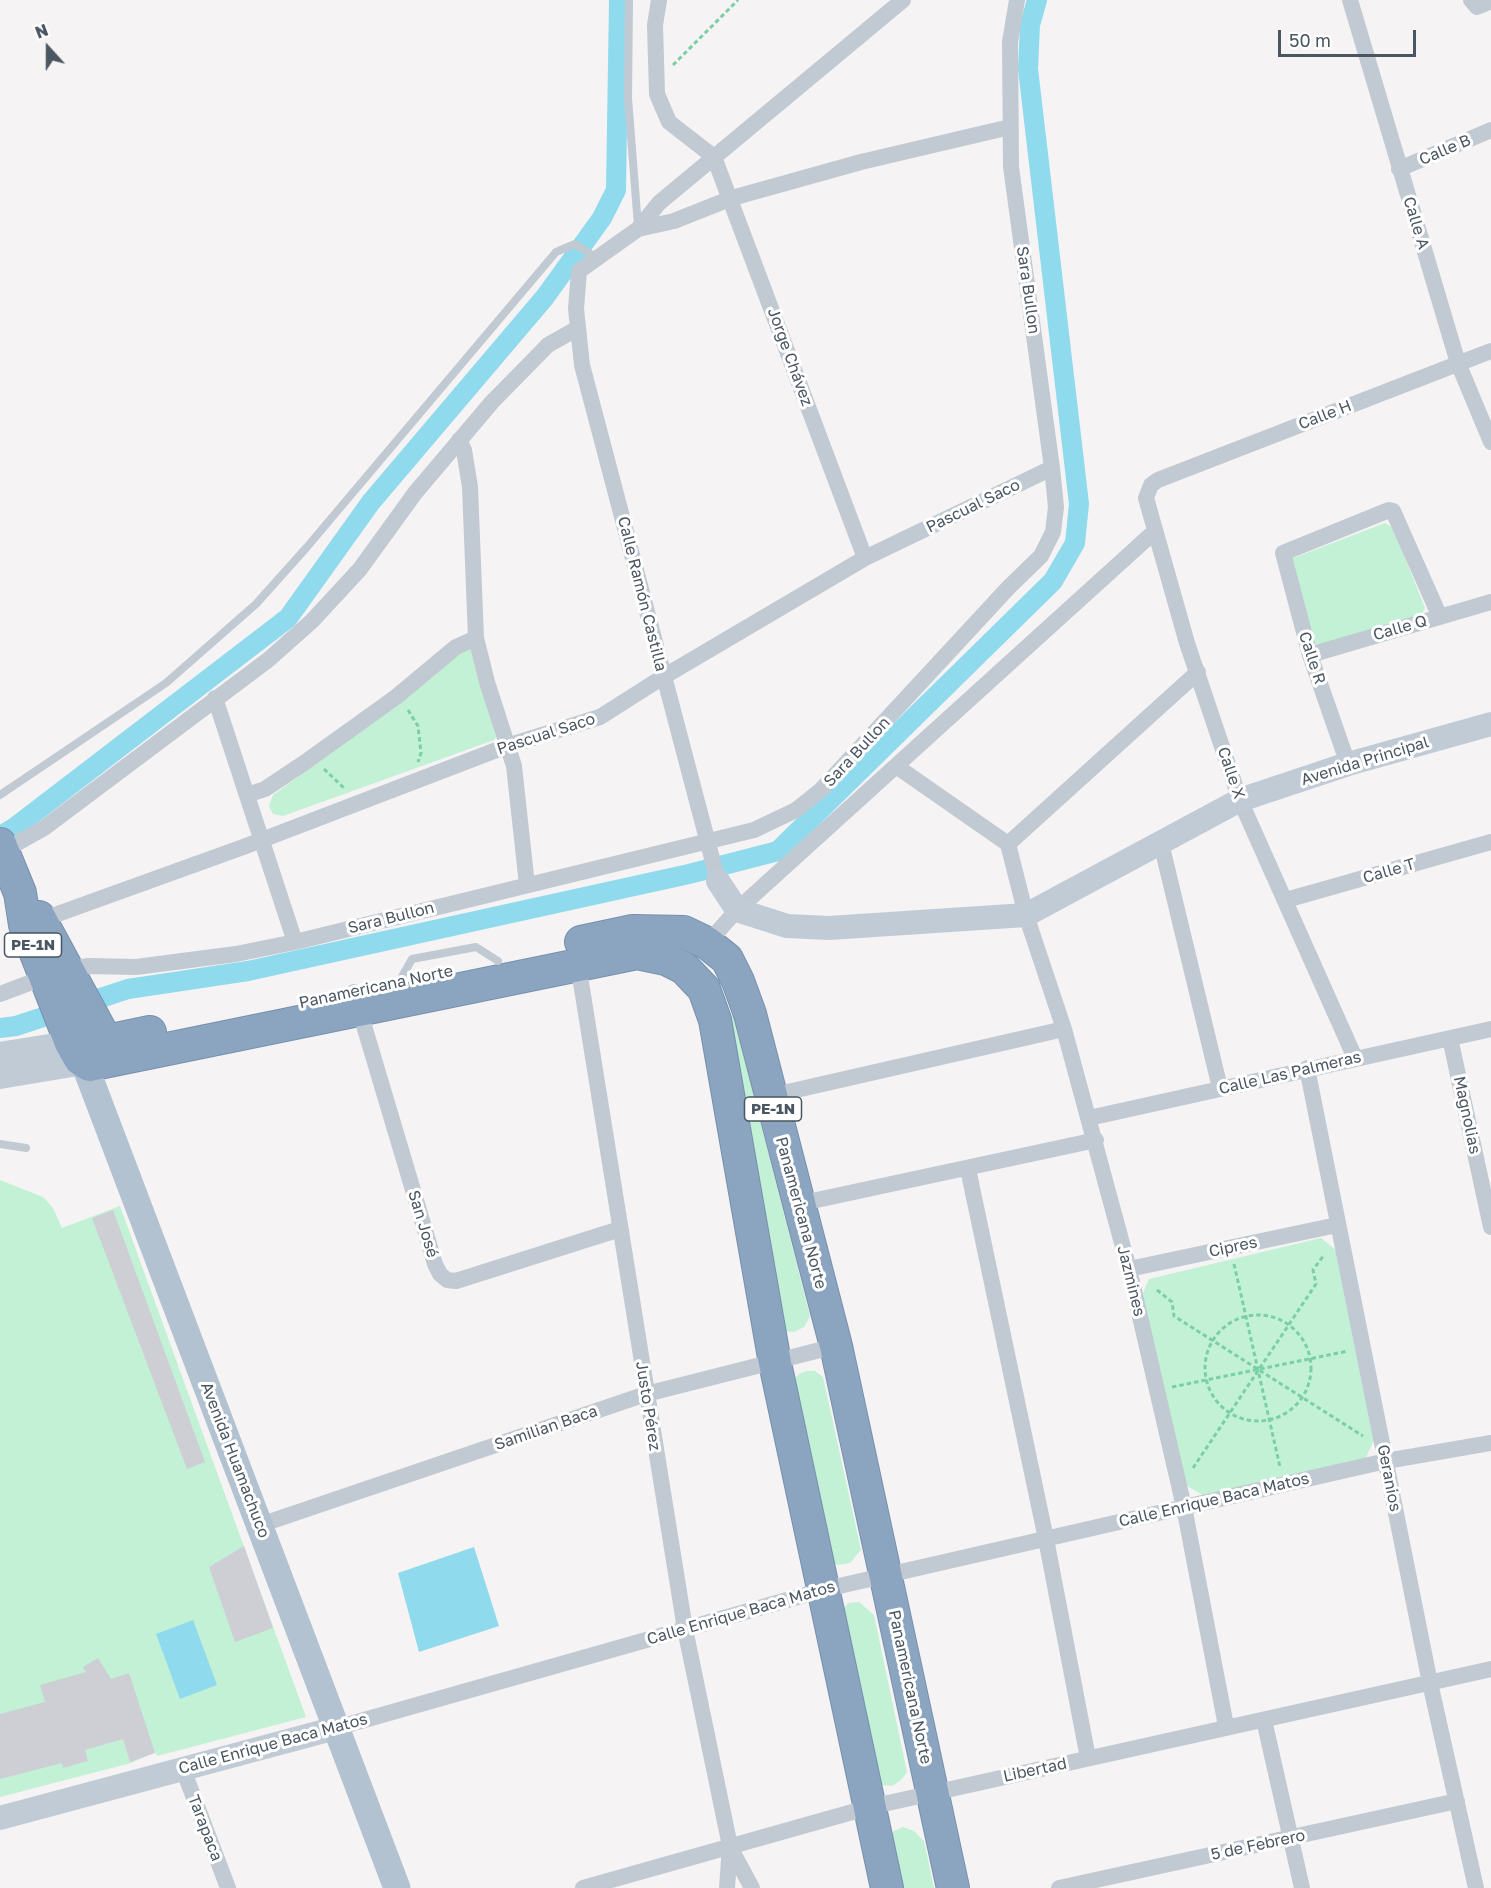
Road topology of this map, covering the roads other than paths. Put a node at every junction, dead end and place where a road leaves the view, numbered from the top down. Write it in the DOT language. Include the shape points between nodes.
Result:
graph roads {
  1 [pos="629,0"];
  2 [pos="659,0"];
  3 [pos="903,0"];
  4 [pos="1017,0"];
  5 [pos="1350,0"];
  6 [pos="1471,0"];
  7 [pos="1491,1"];
  8 [pos="1010,127"];
  9 [pos="1491,130"];
  10 [pos="714,157"];
  11 [pos="1400,169"];
  12 [pos="732,198"];
  13 [pos="638,229"];
  14 [pos="592,254"];
  15 [pos="578,328"];
  16 [pos="1491,351"];
  17 [pos="1458,363"];
  18 [pos="459,440"];
  19 [pos="1491,442"];
  20 [pos="1052,468"];
  21 [pos="1158,480"];
  22 [pos="1154,532"];
  23 [pos="865,558"];
  24 [pos="1491,602"];
  25 [pos="1440,617"];
  26 [pos="476,638"];
  27 [pos="1310,655"];
  28 [pos="1198,672"];
  29 [pos="663,676"];
  30 [pos="215,698"];
  31 [pos="1491,724"];
  32 [pos="507,746"];
  33 [pos="1348,764"];
  34 [pos="896,766"];
  35 [pos="0,795"];
  36 [pos="247,795"];
  37 [pos="1240,800"];
  38 [pos="262,839"];
  39 [pos="1491,842"];
  40 [pos="1161,843"];
  41 [pos="1008,844"];
  42 [pos="708,846"];
  43 [pos="1,849"];
  44 [pos="718,881"];
  45 [pos="527,885"];
  46 [pos="20,893"];
  47 [pos="1286,900"];
  48 [pos="737,910"];
  49 [pos="1026,915"];
  50 [pos="41,920"];
  51 [pos="295,942"];
  52 [pos="707,943"];
  53 [pos="578,964"];
  54 [pos="684,968"];
  55 [pos="61,982"];
  56 [pos="0,994"];
  57 [pos="356,1002"];
  58 [pos="1064,1029"];
  59 [pos="1491,1029"];
  60 [pos="101,1031"];
  61 [pos="1450,1038"];
  62 [pos="74,1046"];
  63 [pos="0,1054"];
  64 [pos="1355,1058"];
  65 [pos="1307,1068"];
  66 [pos="0,1077"];
  67 [pos="1220,1088"];
  68 [pos="770,1096"];
  69 [pos="1089,1118"];
  70 [pos="1095,1140"];
  71 [pos="0,1144"];
  72 [pos="27,1148"];
  73 [pos="968,1169"];
  74 [pos="798,1203"];
  75 [pos="1338,1225"];
  76 [pos="1491,1227"];
  77 [pos="620,1229"];
  78 [pos="1129,1269"];
  79 [pos="836,1346"];
  80 [pos="775,1363"];
  81 [pos="645,1394"];
  82 [pos="1491,1443"];
  83 [pos="1386,1461"];
  84 [pos="1184,1507"];
  85 [pos="260,1525"];
  86 [pos="1046,1539"];
  87 [pos="886,1574"];
  88 [pos="826,1589"];
  89 [pos="685,1629"];
  90 [pos="1491,1669"];
  91 [pos="1430,1683"];
  92 [pos="1264,1720"];
  93 [pos="1226,1726"];
  94 [pos="336,1728"];
  95 [pos="1088,1758"];
  96 [pos="183,1769"];
  97 [pos="933,1792"];
  98 [pos="1457,1801"];
  99 [pos="870,1807"];
  100 [pos="0,1818"];
  101 [pos="1291,1837"];
  102 [pos="730,1846"];
  103 [pos="228,1888"];
  104 [pos="397,1888"];
  105 [pos="583,1888"];
  106 [pos="727,1888"];
  107 [pos="752,1888"];
  108 [pos="887,1888"];
  109 [pos="953,1888"];
  110 [pos="1059,1888"];
  111 [pos="1302,1888"];
  112 [pos="1476,1888"];
  1 -- 13 [label="lane" via="628,98"];
  2 -- 10 [label="street" via="655,25 657,94 669,123"];
  3 -- 10 [label="street"];
  4 -- 8 [label="street, Sara Bullon" via="1010,42"];
  5 -- 11 [label="street, Calle A"];
  6 -- 7 [label="street" via="1477,7"];
  8 -- 12 [label="street"];
  8 -- 20 [label="street, Sara Bullon" via="1011,166"];
  9 -- 11 [label="street, Calle B"];
  10 -- 12 [label="street, Jorge Chávez"];
  10 -- 13 [label="street" via="659,203"];
  11 -- 17 [label="street, Calle A"];
  12 -- 13 [label="street" via="674,221"];
  12 -- 23 [label="street, Jorge Chávez"];
  13 -- 14 [label="street"];
  14 -- 15 [label="street, Calle Ramón Castilla" via="579,271"];
  14 -- 35 [label="lane" via="575,244 556,252 301,555 236,624 165,683"];
  15 -- 18 [label="street" via="548,345"];
  15 -- 29 [label="street, Calle Ramón Castilla" via="582,365"];
  16 -- 17 [label="street, Calle H"];
  17 -- 19 [label="street, Calle A"];
  17 -- 21 [label="street, Calle H"];
  18 -- 26 [label="street" via="470,487"];
  18 -- 30 [label="street" via="337,596 290,641"];
  20 -- 23 [label="street, Pascual Saco"];
  20 -- 42 [label="street, Sara Bullon" via="1056,519 1041,556 822,790 796,810"];
  21 -- 22 [label="street, Calle X" via="1151,485 1146,498"];
  22 -- 28 [label="street, Calle X"];
  22 -- 34 [label="street"];
  23 -- 29 [label="street, Pascual Saco"];
  24 -- 25 [label="street, Calle Q"];
  25 -- 27 [label="street, Calle Q"];
  25 -- 27 [label="street, Calle R" via="1393,511 1285,550 1282,557"];
  26 -- 32 [label="street"];
  26 -- 36 [label="street" via="456,647 396,697 304,763 265,789"];
  27 -- 33 [label="street, Calle R"];
  28 -- 37 [label="street, Calle X"];
  28 -- 41 [label="street"];
  29 -- 32 [label="street, Pascual Saco" via="600,717"];
  29 -- 42 [label="street, Calle Ramón Castilla"];
  30 -- 36 [label="street"];
  30 -- 43 [label="street" via="44,828"];
  31 -- 33 [label="street, Avenida Principal"];
  32 -- 38 [label="street, Pascual Saco"];
  32 -- 45 [label="street" via="514,766"];
  33 -- 37 [label="street, Avenida Principal"];
  34 -- 41 [label="street"];
  34 -- 48 [label="street"];
  36 -- 38 [label="street"];
  37 -- 40 [label="street, Avenida Principal"];
  37 -- 47 [label="street, Calle X"];
  38 -- 50 [label="street, Pascual Saco"];
  38 -- 51 [label="street"];
  39 -- 47 [label="street, Calle T"];
  40 -- 49 [label="street, Avenida Principal"];
  40 -- 67 [label="street"];
  41 -- 49 [label="street, Jazmines"];
  42 -- 44 [label="street, Calle Ramón Castilla"];
  42 -- 45 [label="street, Sara Bullon"];
  43 -- 46 [label="highway, PE-1N"];
  44 -- 48 [label="street, Calle Ramón Castilla"];
  45 -- 51 [label="street, Sara Bullon"];
  46 -- 50 [label="highway, PE-1N"];
  46 -- 55 [label="highway, PE-1N" via="25,925"];
  47 -- 64 [label="street, Calle X"];
  48 -- 49 [label="street" via="770,922 808,928"];
  48 -- 52 [label="street"];
  49 -- 58 [label="street, Jazmines"];
  50 -- 55 [label="highway, PE-1N"];
  51 -- 55 [label="street, Sara Bullon" via="136,968 89,966"];
  52 -- 54 [label="street"];
  52 -- 57 [label="highway, Panamericana Norte / PE-1N" via="684,932 633,931 399,982"];
  52 -- 68 [label="highway, Panamericana Norte / PE-1N" via="727,959 738,981"];
  53 -- 54 [label="highway, Panamericana Norte / PE-1N" via="637,953 666,959"];
  53 -- 57 [label="highway, Panamericana Norte / PE-1N"];
  53 -- 77 [label="street, Justo Pérez"];
  54 -- 80 [label="highway, Panamericana Norte / PE-1N" via="704,989 715,1020"];
  55 -- 56 [label="street, Sara Bullon"];
  55 -- 60 [label="highway, PE-1N"];
  55 -- 62 [label="highway, PE-1N"];
  57 -- 60 [label="highway, Panamericana Norte / PE-1N" via="112,1040"];
  57 -- 62 [label="highway, Panamericana Norte / PE-1N" via="93,1065"];
  57 -- 77 [label="street, San José" via="435,1264 447,1280 456,1281"];
  58 -- 68 [label="street"];
  58 -- 69 [label="street, Jazmines"];
  59 -- 61 [label="street, Calle Las Palmeras"];
  60 -- 62 [label="main road"];
  61 -- 64 [label="street, Calle Las Palmeras"];
  61 -- 76 [label="street, Magnolias"];
  62 -- 63 [label="street"];
  62 -- 66 [label="street"];
  62 -- 85 [label="main road, Avenida Huamachuco"];
  64 -- 65 [label="street, Calle Las Palmeras"];
  65 -- 67 [label="street, Calle Las Palmeras"];
  65 -- 75 [label="street, Geranios"];
  67 -- 69 [label="street, Calle Las Palmeras"];
  68 -- 74 [label="highway, Panamericana Norte / PE-1N"];
  69 -- 70 [label="street, Jazmines"];
  70 -- 73 [label="street"];
  70 -- 78 [label="street, Jazmines"];
  71 -- 72 [label="lane"];
  73 -- 74 [label="street"];
  73 -- 86 [label="street"];
  74 -- 79 [label="highway, Panamericana Norte / PE-1N"];
  75 -- 78 [label="street, Cipres"];
  75 -- 83 [label="street, Geranios"];
  77 -- 81 [label="street, Justo Pérez"];
  78 -- 84 [label="street, Jazmines"];
  79 -- 80 [label="street, Samilian Baca"];
  79 -- 87 [label="highway, Panamericana Norte / PE-1N"];
  80 -- 81 [label="street, Samilian Baca"];
  80 -- 88 [label="highway, Panamericana Norte / PE-1N"];
  81 -- 85 [label="street, Samilian Baca"];
  81 -- 89 [label="street, Justo Pérez"];
  82 -- 83 [label="street, Calle Enrique Baca Matos"];
  83 -- 84 [label="street, Calle Enrique Baca Matos"];
  83 -- 91 [label="street, Geranios"];
  84 -- 86 [label="street, Calle Enrique Baca Matos"];
  84 -- 93 [label="street, Jazmines"];
  85 -- 94 [label="main road, Avenida Huamachuco"];
  86 -- 87 [label="street, Calle Enrique Baca Matos"];
  86 -- 95 [label="street"];
  87 -- 88 [label="street, Calle Enrique Baca Matos"];
  87 -- 97 [label="highway, Panamericana Norte / PE-1N"];
  88 -- 89 [label="street, Calle Enrique Baca Matos"];
  88 -- 99 [label="highway, Panamericana Norte / PE-1N"];
  89 -- 94 [label="street, Calle Enrique Baca Matos"];
  89 -- 102 [label="street, Justo Pérez"];
  90 -- 91 [label="street, Libertad"];
  91 -- 92 [label="street, Libertad"];
  91 -- 98 [label="street, Geranios"];
  92 -- 93 [label="street, Libertad"];
  92 -- 101 [label="street"];
  93 -- 95 [label="street, Libertad"];
  94 -- 96 [label="street, Calle Enrique Baca Matos"];
  94 -- 104 [label="main road, Avenida Huamachuco"];
  95 -- 97 [label="street, Libertad"];
  96 -- 100 [label="street, Calle Enrique Baca Matos"];
  96 -- 103 [label="street, Tarapaca"];
  97 -- 99 [label="street, Libertad"];
  97 -- 109 [label="highway, Panamericana Norte / PE-1N"];
  98 -- 101 [label="street, 5 de Febrero"];
  98 -- 112 [label="street, Geranios"];
  99 -- 102 [label="street, Libertad"];
  99 -- 108 [label="highway, Panamericana Norte / PE-1N"];
  101 -- 110 [label="street, 5 de Febrero"];
  101 -- 111 [label="street"];
  102 -- 105 [label="street, Libertad"];
  102 -- 106 [label="street, Justo Pérez"];
  102 -- 107 [label="street, Justo Pérez"];
}
